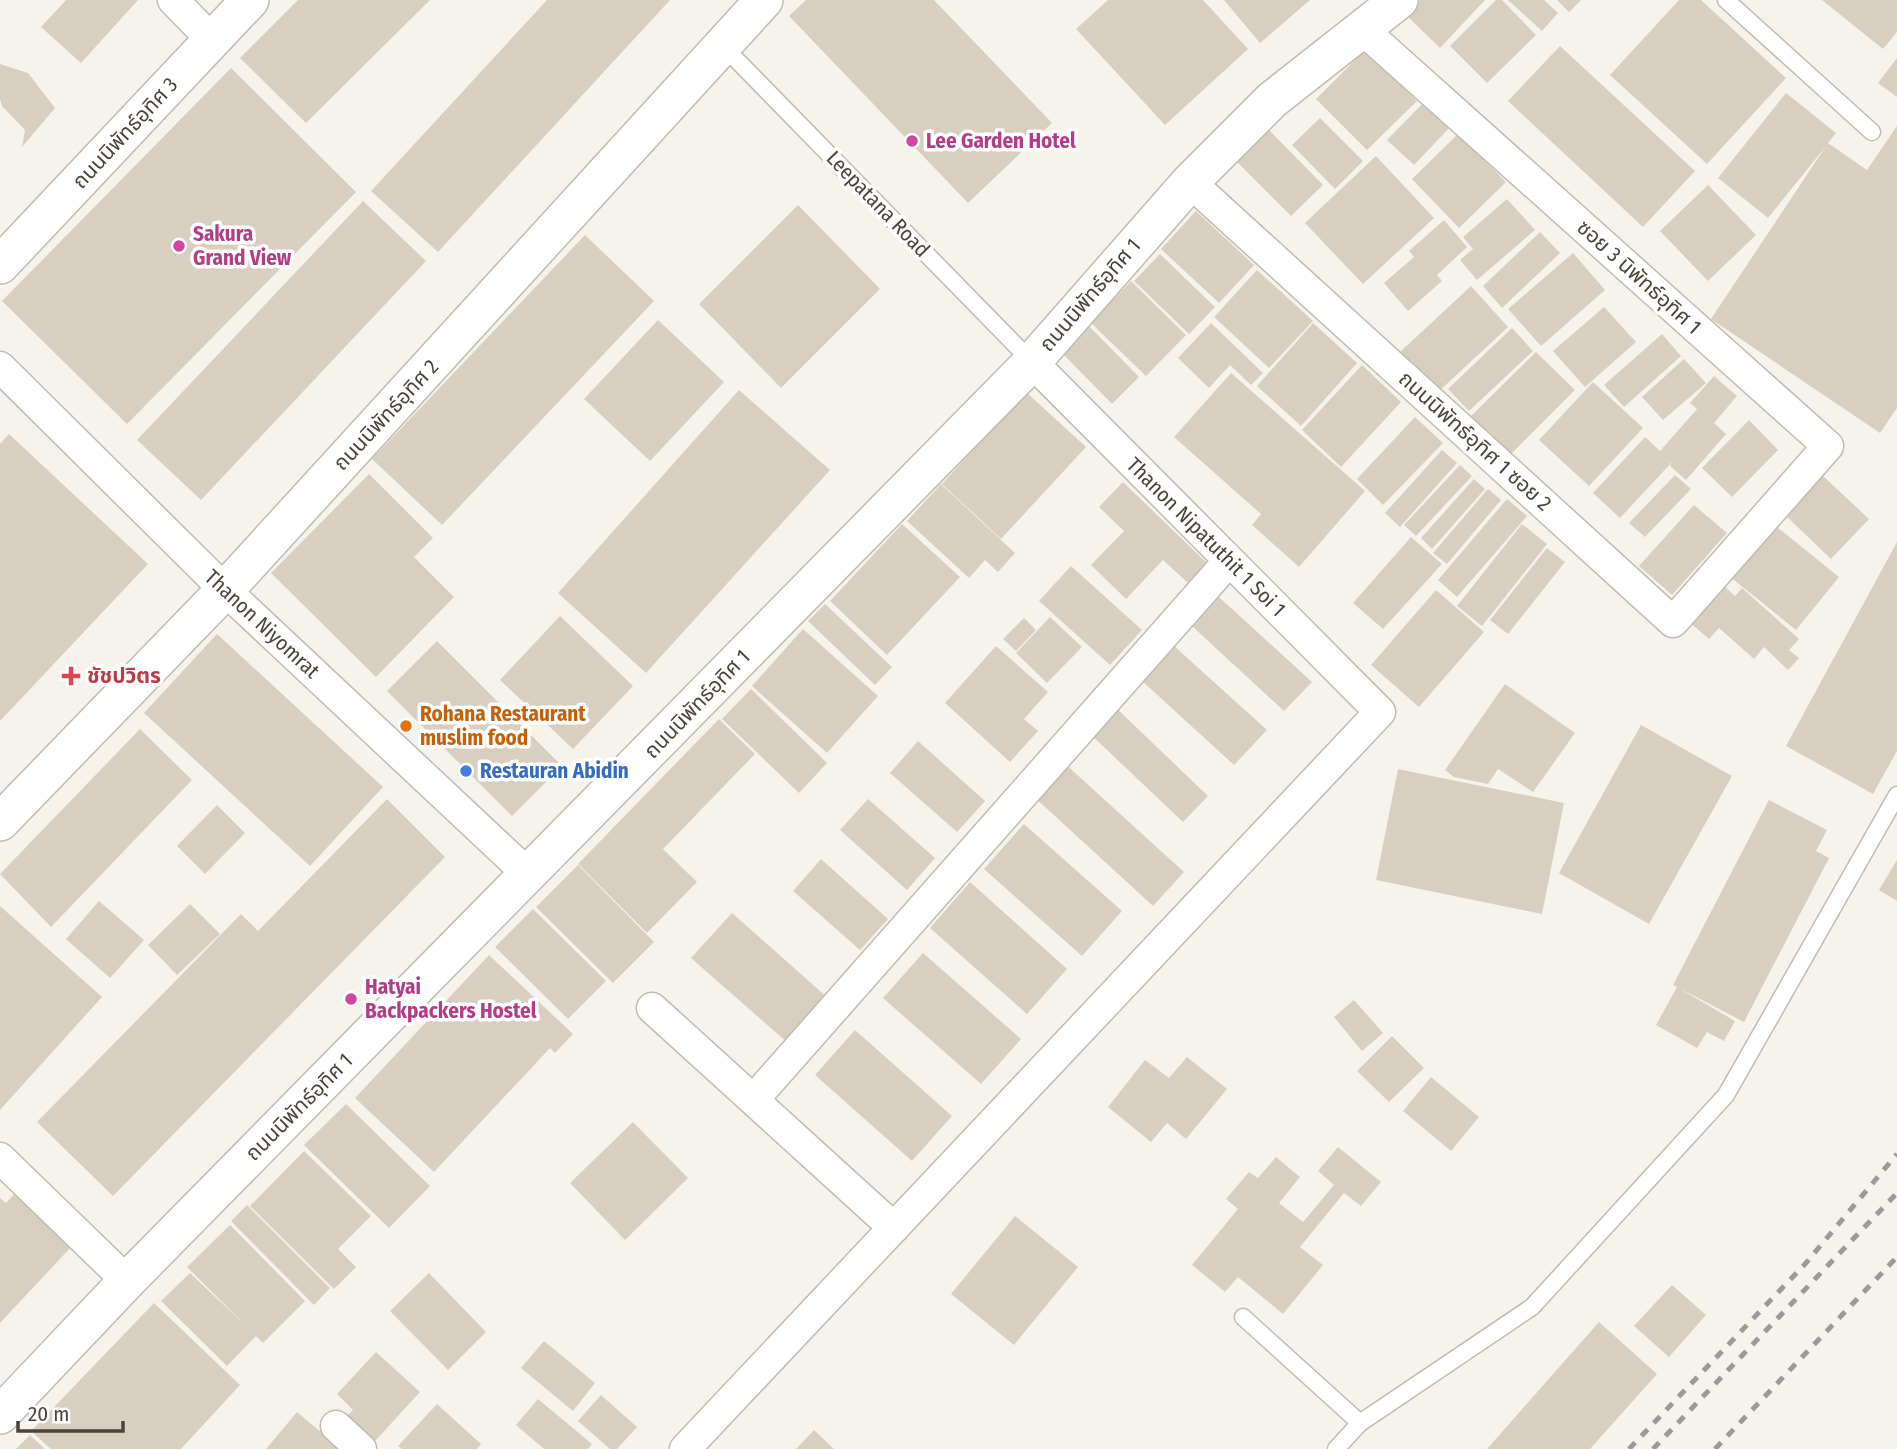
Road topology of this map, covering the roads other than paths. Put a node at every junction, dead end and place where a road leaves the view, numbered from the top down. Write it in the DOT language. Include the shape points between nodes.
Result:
graph roads {
  1 [pos="173,0"];
  2 [pos="250,0"];
  3 [pos="764,0"];
  4 [pos="1726,0"];
  5 [pos="1378,11"];
  6 [pos="212,40"];
  7 [pos="724,47"];
  8 [pos="1872,132"];
  9 [pos="1190,182"];
  10 [pos="0,265"];
  11 [pos="1032,362"];
  12 [pos="0,367"];
  13 [pos="1749,534"];
  14 [pos="1228,562"];
  15 [pos="225,590"];
  16 [pos="1897,795"];
  17 [pos="0,822"];
  18 [pos="529,875"];
  19 [pos="652,1008"];
  20 [pos="754,1099"];
  21 [pos="0,1158"];
  22 [pos="894,1228"];
  23 [pos="127,1281"];
  24 [pos="1243,1317"];
  25 [pos="0,1415"];
  26 [pos="1360,1423"];
  27 [pos="336,1426"];
  28 [pos="361,1449"];
  29 [pos="685,1449"];
  30 [pos="1336,1449"];
  1 -- 6 [label="street"];
  2 -- 6 [label="street, ถนนนิพัทธ์อุทิศ 3"];
  3 -- 7 [label="street, ถนนนิพัทธ์อุทิศ 2"];
  4 -- 8 [label="lane"];
  5 -- 9 [label="street, ถนนนิพัทธ์อุทิศ 1" via="1272,100"];
  5 -- 13 [label="street, ซอย 3 นิพัทธ์อุทิศ 1" via="1828,446"];
  6 -- 10 [label="street, ถนนนิพัทธ์อุทิศ 3"];
  7 -- 11 [label="lane, Leepatana Road"];
  7 -- 15 [label="street, ถนนนิพัทธ์อุทิศ 2"];
  9 -- 11 [label="street, ถนนนิพัทธ์อุทิศ 1"];
  9 -- 13 [label="street, ถนนนิพัทธ์อุทิศ 1 ซอย 2" via="1673,622"];
  11 -- 14 [label="street, Thanon Nipatuthit 1 Soi 1"];
  11 -- 18 [label="street, ถนนนิพัทธ์อุทิศ 1"];
  12 -- 15 [label="street, Thanon Niyomrat"];
  14 -- 20 [label="street"];
  14 -- 22 [label="street, Thanon Nipatuthit 1 Soi 1" via="1380,712"];
  15 -- 17 [label="street, ถนนนิพัทธ์อุทิศ 2"];
  15 -- 18 [label="street, Thanon Niyomrat"];
  16 -- 26 [label="lane" via="1726,1095 1532,1307"];
  18 -- 23 [label="street, ถนนนิพัทธ์อุทิศ 1"];
  19 -- 20 [label="street"];
  20 -- 22 [label="street"];
  21 -- 23 [label="street"];
  22 -- 29 [label="street"];
  23 -- 25 [label="street, ถนนนิพัทธ์อุทิศ 1"];
  24 -- 26 [label="lane"];
  26 -- 30 [label="lane"];
  27 -- 28 [label="street"];
}
